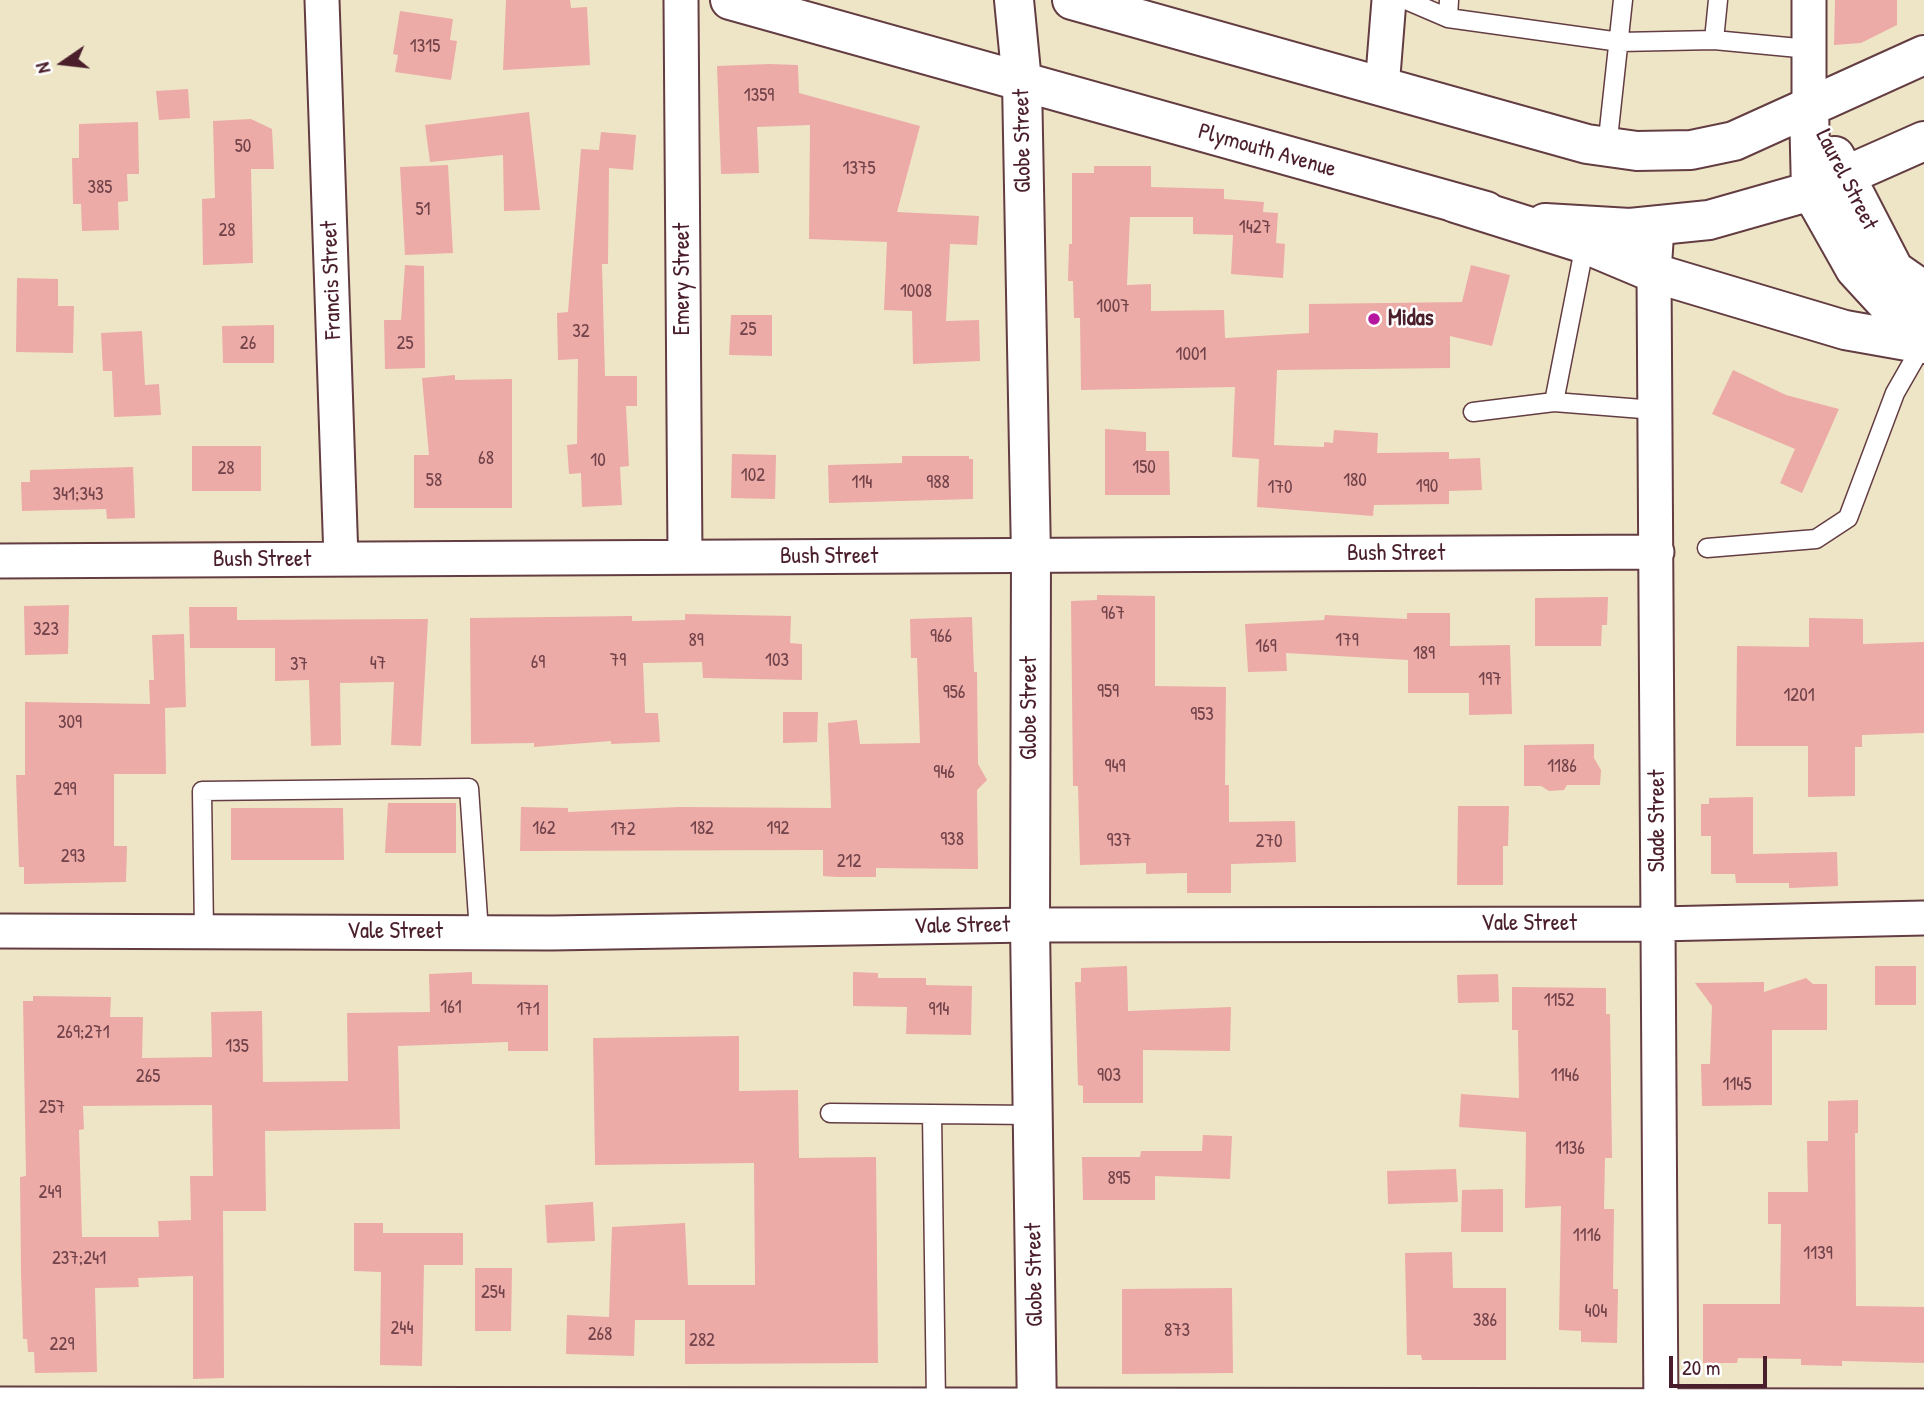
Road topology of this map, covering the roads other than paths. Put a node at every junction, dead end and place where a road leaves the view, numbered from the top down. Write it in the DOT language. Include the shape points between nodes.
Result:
graph roads {
  1 [pos="322,0"];
  2 [pos="681,0"];
  3 [pos="730,0"];
  4 [pos="1014,0"];
  5 [pos="1072,0"];
  6 [pos="1389,0"];
  7 [pos="1406,0"];
  8 [pos="1623,0"];
  9 [pos="1718,0"];
  10 [pos="1809,0"];
  11 [pos="1449,9"];
  12 [pos="1714,40"];
  13 [pos="1620,42"];
  14 [pos="1809,49"];
  15 [pos="1924,55"];
  16 [pos="1022,82"];
  17 [pos="1382,88"];
  18 [pos="1809,108"];
  19 [pos="1924,141"];
  20 [pos="1607,148"];
  21 [pos="1847,176"];
  22 [pos="1811,191"];
  23 [pos="1455,203"];
  24 [pos="1657,227"];
  25 [pos="1585,244"];
  26 [pos="1654,272"];
  27 [pos="1924,291"];
  28 [pos="1924,334"];
  29 [pos="1924,344"];
  30 [pos="1554,402"];
  31 [pos="1655,410"];
  32 [pos="1473,412"];
  33 [pos="1707,548"];
  34 [pos="1657,552"];
  35 [pos="1031,556"];
  36 [pos="685,557"];
  37 [pos="341,559"];
  38 [pos="0,561"];
  39 [pos="1924,918"];
  40 [pos="1658,924"];
  41 [pos="1030,925"];
  42 [pos="0,931"];
  43 [pos="204,932"];
  44 [pos="479,932"];
  45 [pos="830,1113"];
  46 [pos="932,1114"];
  47 [pos="1033,1115"];
  48 [pos="936,1403"];
  49 [pos="0,1404"];
  50 [pos="1924,1406"];
  51 [pos="1037,1409"];
  52 [pos="1661,1411"];
  1 -- 37 [label="street, Francis Street"];
  2 -- 36 [label="street, Emery Street"];
  3 -- 16 [label="main road, Plymouth Avenue"];
  4 -- 16 [label="main road, Globe Street"];
  5 -- 17 [label="main road"];
  6 -- 17 [label="street"];
  7 -- 11 [label="lane"];
  8 -- 13 [label="lane"];
  9 -- 12 [label="lane"];
  10 -- 14 [label="street"];
  11 -- 13 [label="lane"];
  12 -- 13 [label="lane"];
  12 -- 14 [label="lane"];
  13 -- 20 [label="lane"];
  14 -- 18 [label="street"];
  15 -- 18 [label="main road"];
  16 -- 23 [label="main road, Plymouth Avenue"];
  16 -- 35 [label="main road, Globe Street"];
  17 -- 20 [label="main road"];
  18 -- 20 [label="main road" via="1716,145 1668,152"];
  18 -- 21 [label="main road, Laurel Street"];
  18 -- 22 [label="main road, Laurel Street"];
  19 -- 21 [label="main road, Plymouth Avenue"];
  21 -- 22 [label="main road, Plymouth Avenue"];
  21 -- 27 [label="main road, Laurel Street" via="1894,270"];
  22 -- 24 [label="main road, Plymouth Avenue" via="1740,213"];
  22 -- 28 [label="main road, Laurel Street" via="1855,269 1889,306"];
  23 -- 24 [label="main road, Plymouth Avenue" via="1558,225"];
  23 -- 25 [label="main road"];
  24 -- 26 [label="street, Slade Street"];
  25 -- 26 [label="main road"];
  25 -- 30 [label="lane"];
  26 -- 29 [label="main road" via="1845,330"];
  26 -- 31 [label="street, Slade Street"];
  29 -- 33 [label="lane" via="1895,393 1848,518 1816,539"];
  30 -- 31 [label="lane"];
  30 -- 32 [label="lane"];
  31 -- 34 [label="street, Slade Street"];
  34 -- 35 [label="street, Bush Street"];
  34 -- 40 [label="street, Slade Street"];
  35 -- 36 [label="street, Bush Street"];
  35 -- 41 [label="main road, Globe Street"];
  36 -- 37 [label="street, Bush Street"];
  37 -- 38 [label="street, Bush Street"];
  39 -- 40 [label="street, Vale Street"];
  40 -- 41 [label="street, Vale Street"];
  40 -- 52 [label="street, Slade Street"];
  41 -- 44 [label="street, Vale Street"];
  41 -- 47 [label="main road, Globe Street"];
  42 -- 43 [label="street, Vale Street"];
  43 -- 44 [label="street, Vale Street"];
  43 -- 44 [label="lane" via="202,791 469,788"];
  45 -- 46 [label="lane"];
  46 -- 47 [label="lane"];
  46 -- 48 [label="lane"];
  47 -- 51 [label="main road, Globe Street"];
  48 -- 49 [label="street"];
  48 -- 51 [label="street"];
  50 -- 52 [label="street"];
  51 -- 52 [label="street"];
}
